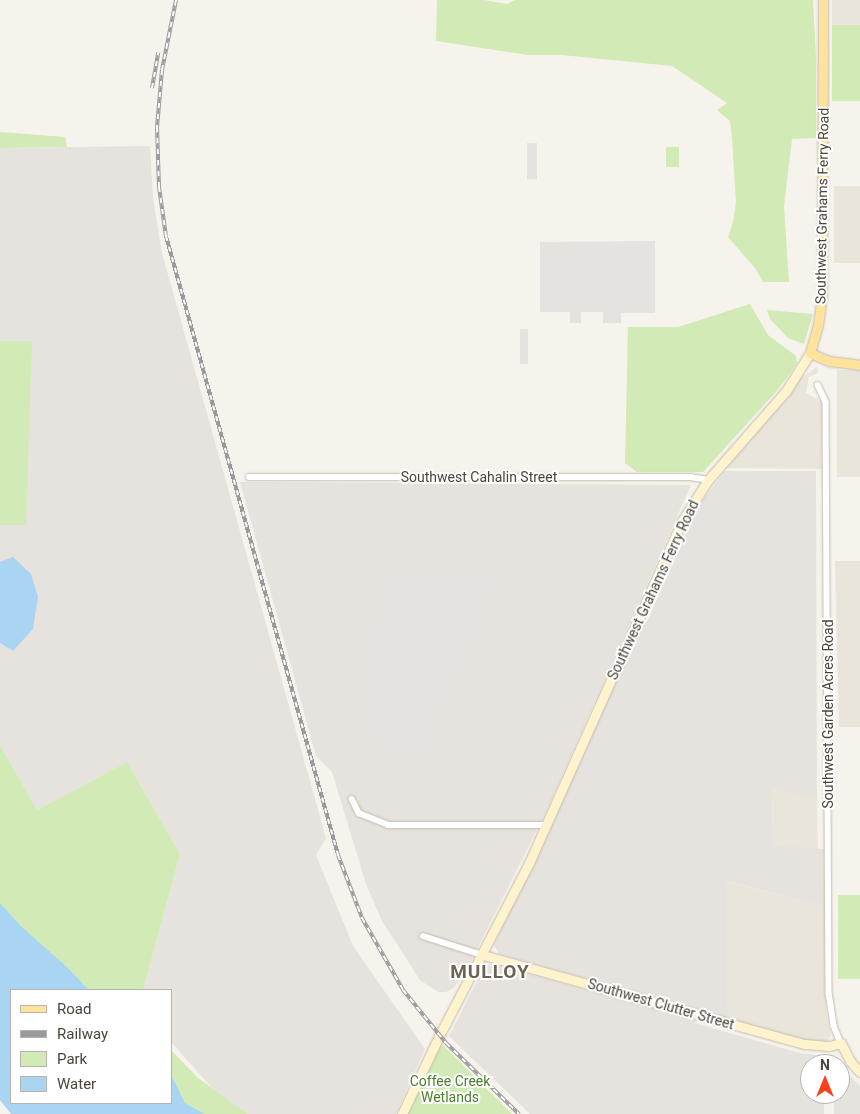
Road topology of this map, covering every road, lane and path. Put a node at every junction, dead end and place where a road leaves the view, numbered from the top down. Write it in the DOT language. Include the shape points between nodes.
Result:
graph roads {
  1 [pos="824,0"];
  2 [pos="810,353"];
  3 [pos="860,365"];
  4 [pos="818,386"];
  5 [pos="249,477"];
  6 [pos="708,480"];
  7 [pos="352,799"];
  8 [pos="546,825"];
  9 [pos="423,936"];
  10 [pos="482,955"];
  11 [pos="841,1043"];
  12 [pos="860,1072"];
  13 [pos="402,1114"];
  1 -- 2 [label="main road, Southwest Grahams Ferry Road" via="822,296"];
  2 -- 3 [label="main road" via="829,361"];
  2 -- 6 [label="main road, Southwest Grahams Ferry Road" via="786,391"];
  4 -- 11 [label="street, Southwest Garden Acres Road" via="826,402 829,993 834,1026"];
  5 -- 6 [label="street, Southwest Cahalin Street" via="690,476"];
  6 -- 8 [label="main road, Southwest Grahams Ferry Road" via="669,548"];
  7 -- 8 [label="street" via="359,813 388,825"];
  8 -- 10 [label="main road, Southwest Grahams Ferry Road"];
  9 -- 10 [label="street"];
  10 -- 11 [label="main road, Southwest Clutter Street" via="805,1044 829,1046"];
  10 -- 13 [label="main road, Southwest Grahams Ferry Road"];
  11 -- 12 [label="main road"];
}
